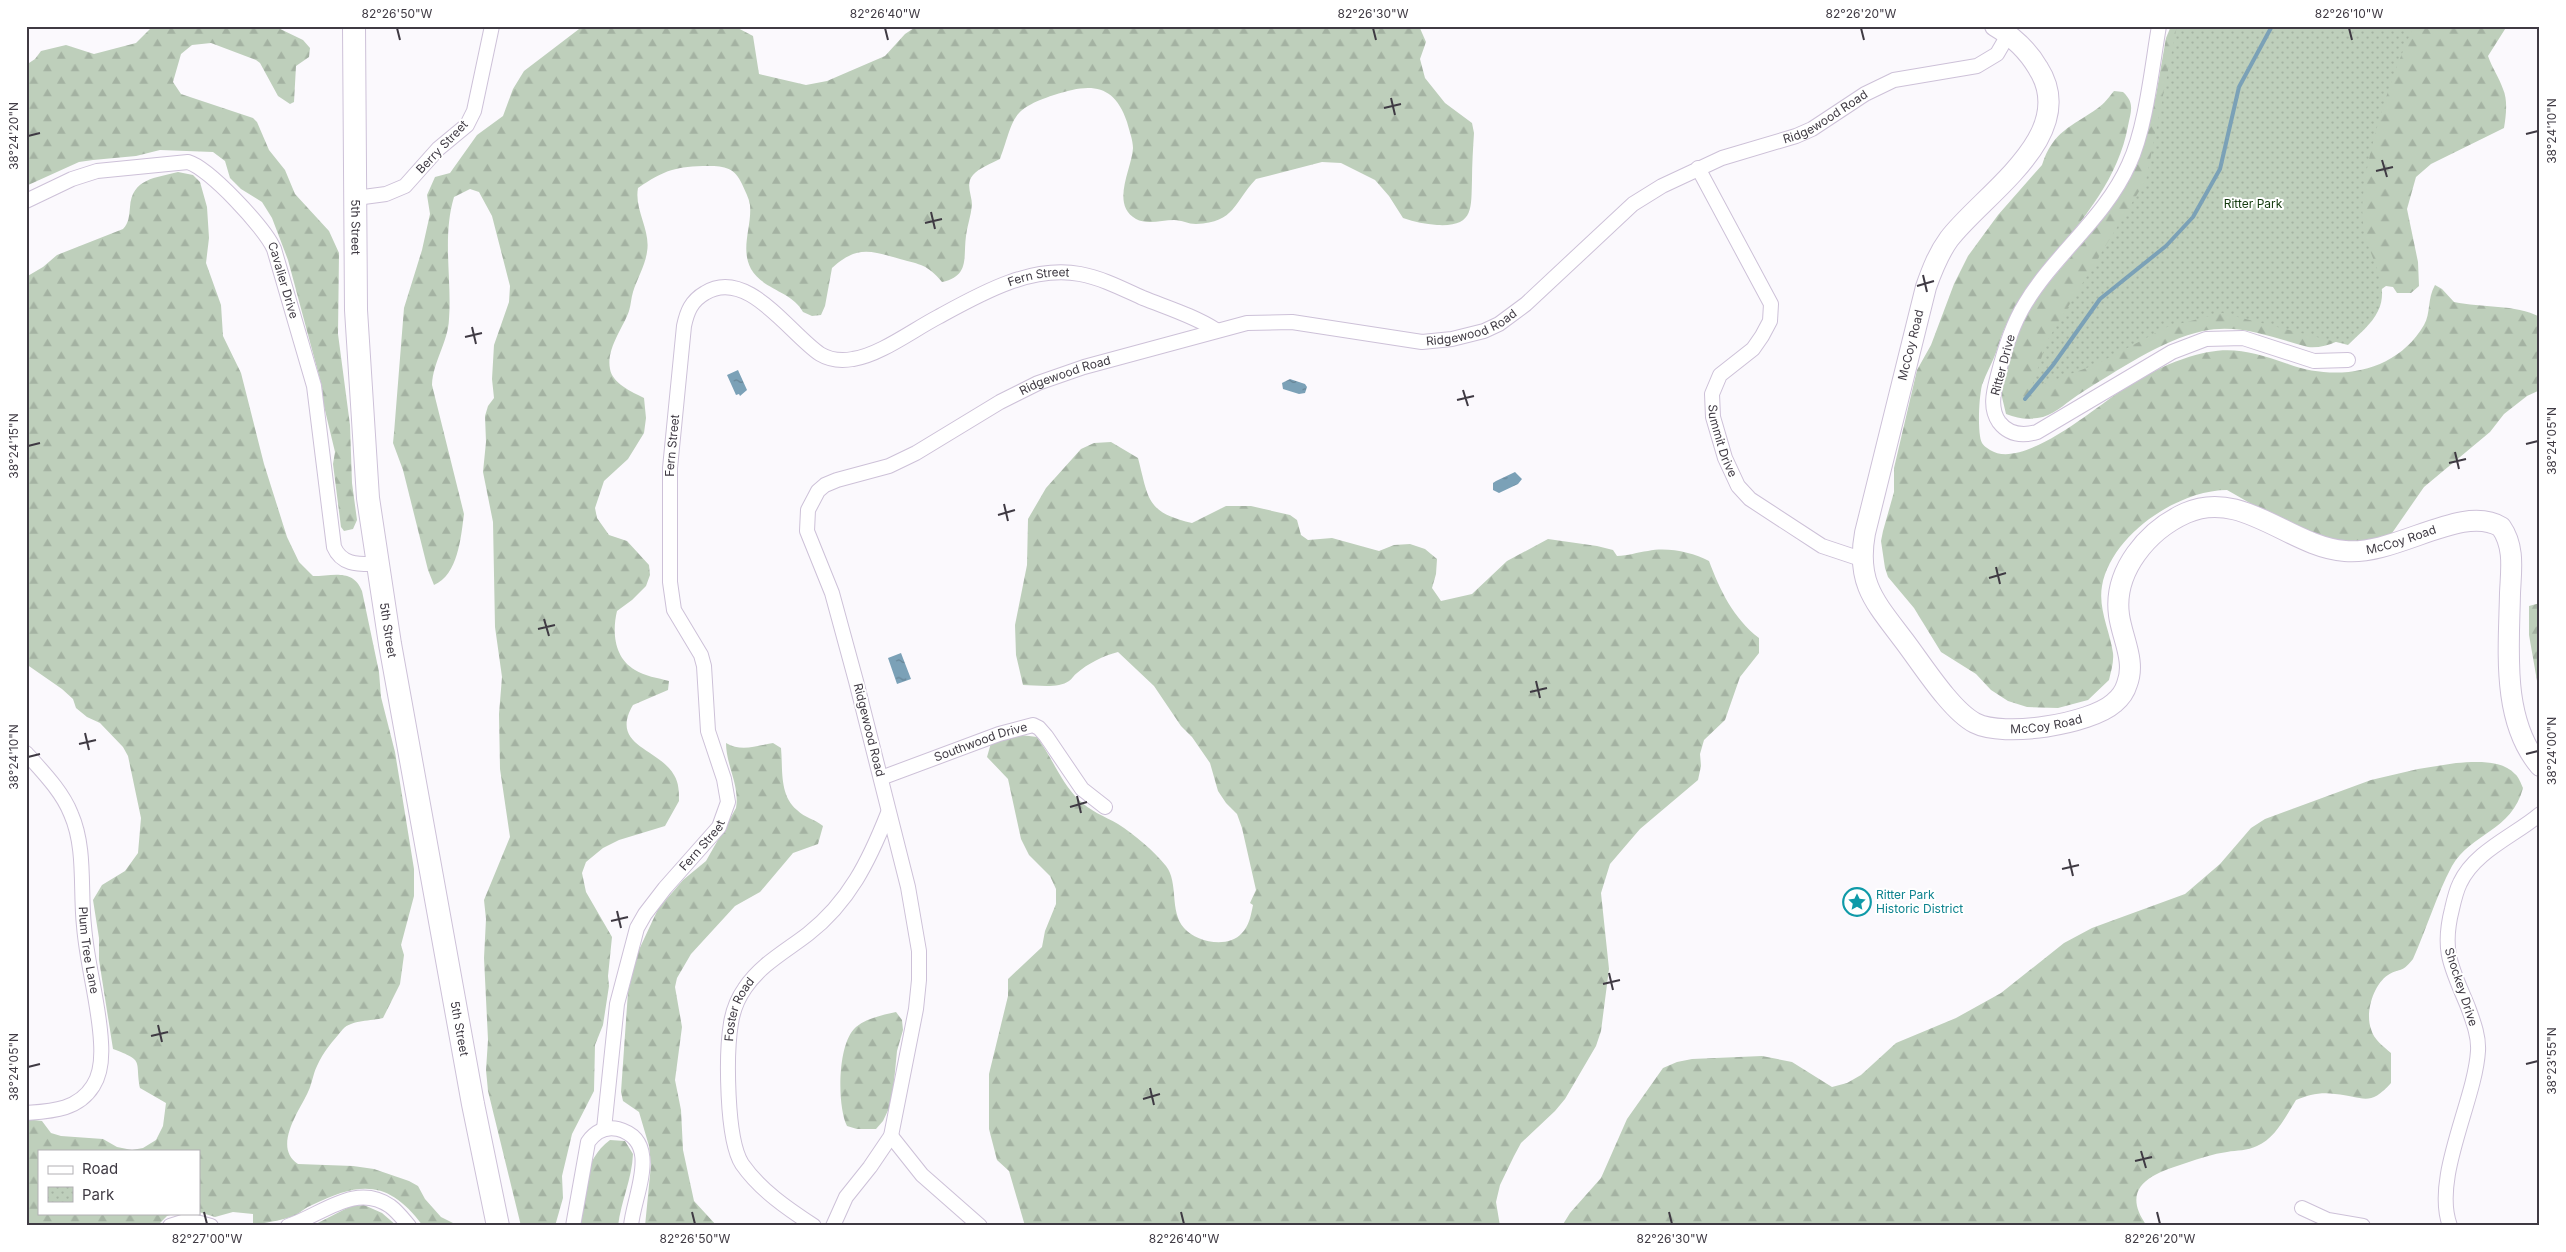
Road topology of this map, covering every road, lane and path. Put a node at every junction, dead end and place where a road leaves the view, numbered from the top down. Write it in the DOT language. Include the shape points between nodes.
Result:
graph roads {
  1 [pos="354,26"];
  2 [pos="492,26"];
  3 [pos="2159,26"];
  4 [pos="2002,31"];
  5 [pos="1698,168"];
  6 [pos="356,198"];
  7 [pos="26,201"];
  8 [pos="1216,330"];
  9 [pos="2348,360"];
  10 [pos="1861,559"];
  11 [pos="378,564"];
  12 [pos="26,753"];
  13 [pos="2540,766"];
  14 [pos="881,778"];
  15 [pos="1105,807"];
  16 [pos="888,813"];
  17 [pos="2540,814"];
  18 [pos="26,1113"];
  19 [pos="604,1130"];
  20 [pos="891,1136"];
  21 [pos="2302,1208"];
  22 [pos="170,1226"];
  23 [pos="211,1226"];
  24 [pos="288,1226"];
  25 [pos="409,1226"];
  26 [pos="498,1226"];
  27 [pos="573,1226"];
  28 [pos="631,1226"];
  29 [pos="814,1226"];
  30 [pos="833,1226"];
  31 [pos="980,1226"];
  32 [pos="2363,1226"];
  33 [pos="2450,1226"];
  1 -- 6 [label="main road, 5th Street"];
  2 -- 6 [label="street, Berry Street" via="474,111 467,125 438,149 405,186 386,194"];
  3 -- 9 [label="street, Ritter Drive" via="2145,106 2129,165 2105,203 2044,276 2019,314 1993,396 1996,417 2014,434 2037,432 2172,352 2206,340 2243,338 2314,361"];
  4 -- 5 [label="street, Ridgewood Road" via="1997,54 1977,66 1894,80 1865,94 1812,129"];
  4 -- 10 [label="street, McCoy Road" via="2029,55 2045,80 2046,118 2038,139 2019,166 1954,233 1933,267"];
  5 -- 8 [label="street, Ridgewood Road" via="1634,204 1526,304 1484,331 1422,342 1277,321"];
  5 -- 10 [label="street, Summit Drive" via="1771,304 1770,321 1762,336 1753,348 1720,375 1712,394 1713,417 1725,458 1738,486 1750,499 1822,546"];
  6 -- 11 [label="main road, 5th Street" via="356,310 361,408 368,498"];
  7 -- 11 [label="street, Cavalier Drive" via="97,171 188,162 200,168 251,217 274,249 314,386 334,547 346,562"];
  8 -- 14 [label="street, Ridgewood Road" via="1038,383 1000,402 916,454 889,466 837,480 818,491 808,510 807,531 832,594"];
  8 -- 19 [label="street, Fern Street" via="1120,287 1068,272 1014,280 853,360 835,360 821,354 768,307 734,287 709,290 690,306 684,326 670,468 670,582 674,610 698,649 704,666 708,731 728,802 719,826 644,914 637,928 616,1004"];
  10 -- 13 [label="street, McCoy Road" via="1865,580 1875,600 1963,714 1975,723 1989,727 2034,727 2079,720 2114,704 2122,694 2130,669 2118,600 2126,569 2146,542 2187,513 2201,508 2227,507 2312,544 2346,552 2379,550 2470,519 2493,522 2507,535 2512,555 2512,701 2521,733"];
  11 -- 26 [label="main road, 5th Street" via="456,1014"];
  12 -- 18 [label="street, Plum Tree Lane" via="61,795 75,825 84,926 102,1054 98,1077 80,1100 60,1110"];
  14 -- 15 [label="street, Southwood Drive" via="999,734 1033,725 1046,736 1082,789"];
  14 -- 16 [label="street, Ridgewood Road"];
  16 -- 20 [label="street, Ridgewood Road" via="916,925 919,961 916,1009"];
  16 -- 29 [label="street, Foster Road" via="874,849 844,899 809,934 758,972 736,1003 731,1024 730,1127 741,1163 766,1190"];
  17 -- 33 [label="street, Shockey Drive" via="2470,867 2460,883 2446,936 2448,954 2473,1023 2478,1050 2448,1181"];
  19 -- 27 [label="street" via="592,1136 585,1149"];
  19 -- 28 [label="street" via="624,1131 636,1141 642,1154 642,1172"];
  20 -- 30 [label="street, Ridgewood Road" via="846,1197"];
  20 -- 31 [label="street" via="922,1175"];
  21 -- 32 [label="street" via="2328,1220"];
  22 -- 23 [label="street" via="189,1220"];
  24 -- 25 [label="street" via="346,1199 364,1196 390,1206"];
}
